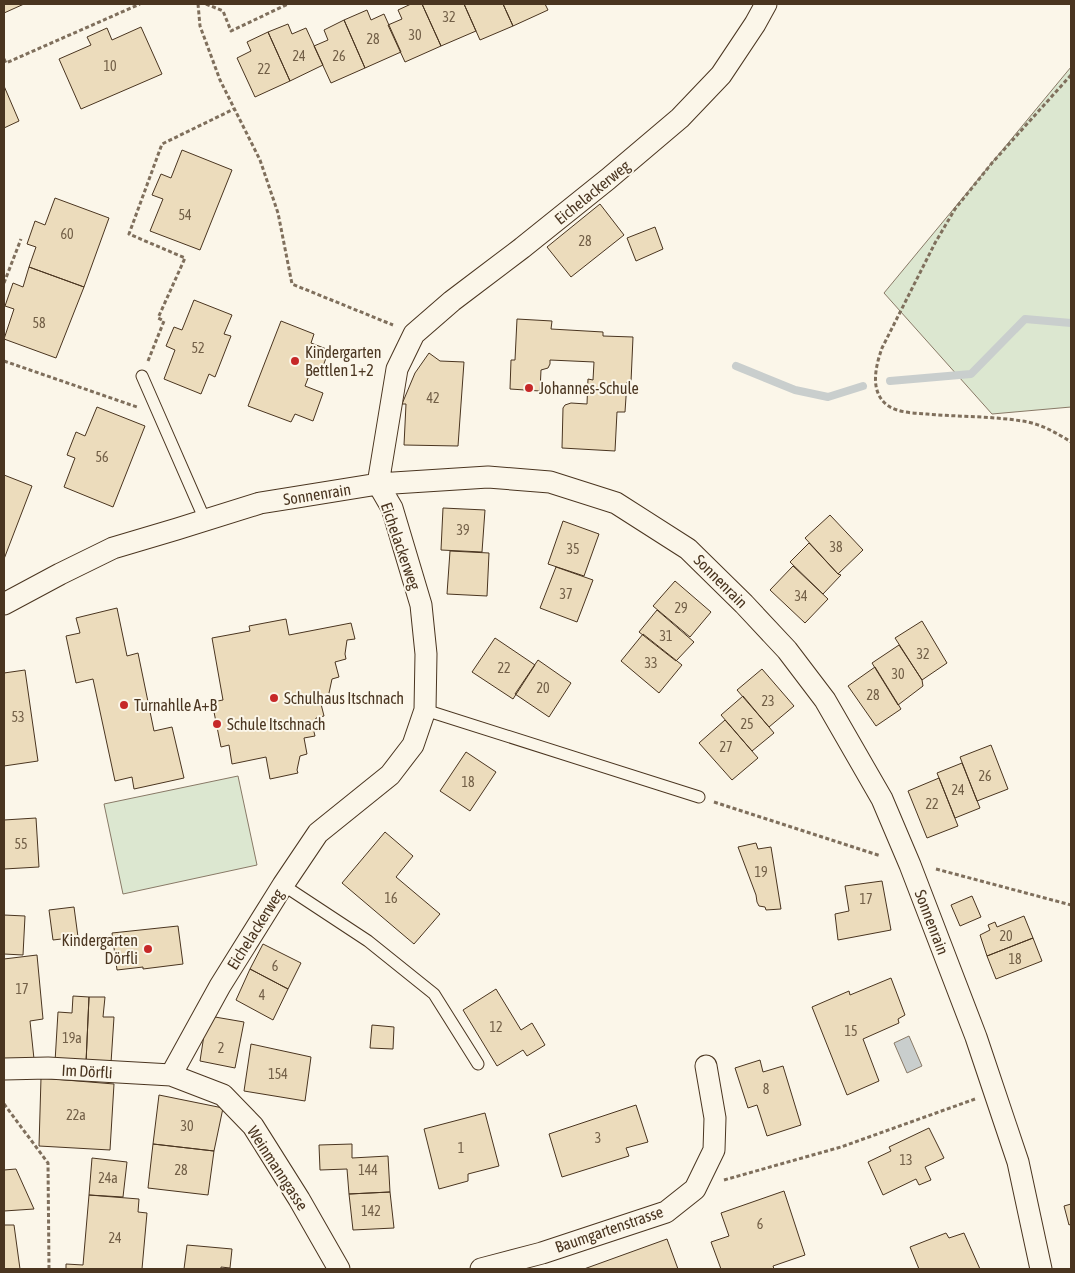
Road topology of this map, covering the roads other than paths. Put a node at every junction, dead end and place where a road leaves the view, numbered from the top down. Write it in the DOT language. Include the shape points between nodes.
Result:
graph roads {
  1 [pos="766,4"];
  2 [pos="142,376"];
  3 [pos="378,484"];
  4 [pos="205,520"];
  5 [pos="4,604"];
  6 [pos="425,710"];
  7 [pos="699,797"];
  8 [pos="282,885"];
  9 [pos="478,1064"];
  10 [pos="706,1066"];
  11 [pos="4,1069"];
  12 [pos="171,1075"];
  13 [pos="340,1269"];
  14 [pos="481,1269"];
  15 [pos="1041,1269"];
  1 -- 3 [label="street, Eichelackerweg" via="722,74 680,118 414,334 396,369"];
  2 -- 4 [label="lane"];
  3 -- 4 [label="street, Sonnenrain" via="260,503"];
  3 -- 6 [label="street, Eichelackerweg" via="392,508 421,605 426,654"];
  3 -- 15 [label="street, Sonnenrain" via="488,477 550,482 616,503 688,549 786,650 825,700 882,799 910,865 976,1037 1018,1162"];
  4 -- 5 [label="street, Sonnenrain" via="113,548"];
  6 -- 7 [label="lane"];
  6 -- 8 [label="street, Eichelackerweg" via="413,745 390,774 318,833"];
  8 -- 9 [label="lane" via="368,941 434,994"];
  8 -- 12 [label="street, Eichelackerweg" via="220,986"];
  10 -- 14 [label="street, Baumgartenstrasse" via="715,1118 714,1150 695,1189 666,1212 542,1253"];
  11 -- 12 [label="street, Im Dörfli" via="48,1068"];
  12 -- 13 [label="street, Weinmanngasse" via="223,1095 253,1126"];
}
